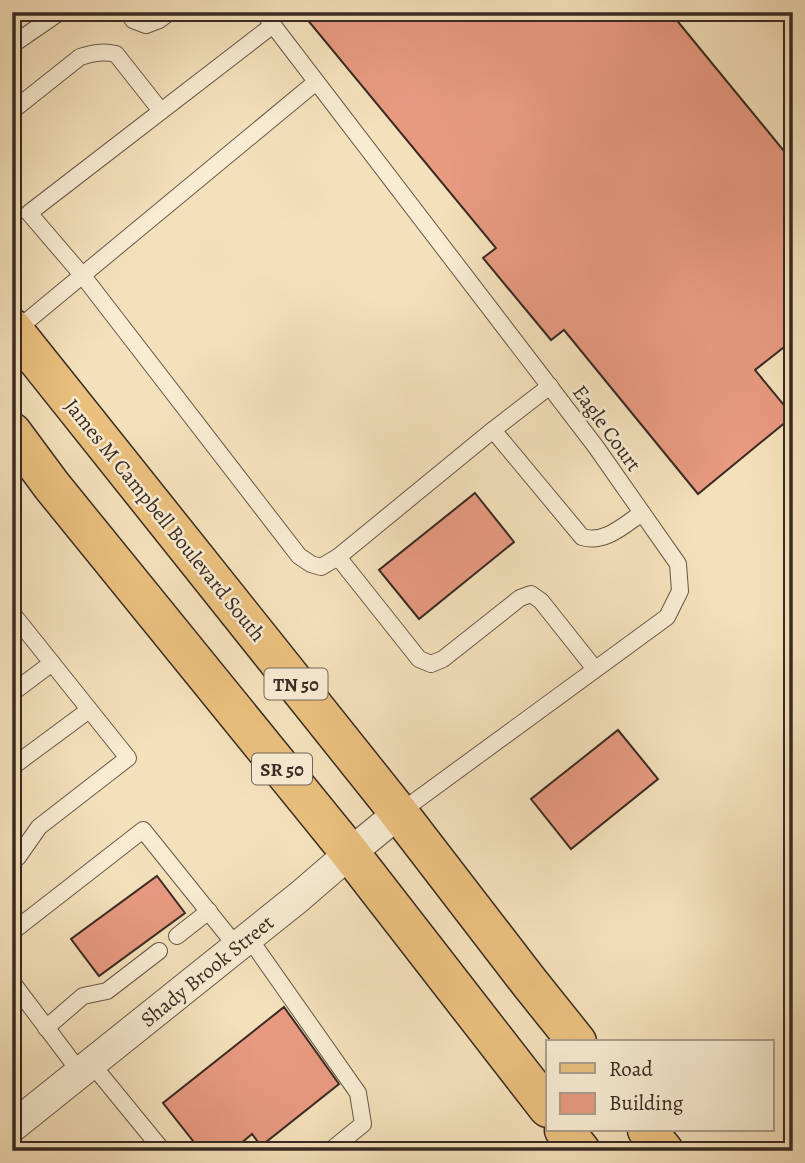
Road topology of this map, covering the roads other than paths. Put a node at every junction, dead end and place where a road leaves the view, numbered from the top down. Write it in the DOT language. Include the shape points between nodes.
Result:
graph roads {
  1 [pos="60,12"];
  2 [pos="128,12"];
  3 [pos="170,12"];
  4 [pos="268,19"];
  5 [pos="12,45"];
  6 [pos="316,82"];
  7 [pos="12,111"];
  8 [pos="161,111"];
  9 [pos="20,214"];
  10 [pos="83,276"];
  11 [pos="13,332"];
  12 [pos="550,386"];
  13 [pos="493,430"];
  14 [pos="28,463"];
  15 [pos="642,513"];
  16 [pos="338,557"];
  17 [pos="14,618"];
  18 [pos="52,663"];
  19 [pos="595,669"];
  20 [pos="12,693"];
  21 [pos="89,710"];
  22 [pos="12,768"];
  23 [pos="399,813"];
  24 [pos="350,853"];
  25 [pos="12,861"];
  26 [pos="209,911"];
  27 [pos="12,932"];
  28 [pos="177,936"];
  29 [pos="243,942"];
  30 [pos="159,951"];
  31 [pos="12,982"];
  32 [pos="46,1028"];
  33 [pos="575,1040"];
  34 [pos="86,1068"];
  35 [pos="546,1105"];
  36 [pos="16,1116"];
  37 [pos="566,1132"];
  38 [pos="649,1132"];
  39 [pos="163,1151"];
  40 [pos="330,1151"];
  41 [pos="581,1151"];
  42 [pos="664,1151"];
  1 -- 5 [label="lane"];
  2 -- 3 [label="lane" via="133,20 146,25"];
  4 -- 6 [label="lane, Eagle Court"];
  4 -- 8 [label="lane"];
  6 -- 10 [label="lane"];
  6 -- 12 [label="lane, Eagle Court"];
  7 -- 8 [label="lane" via="80,57 106,52 116,54"];
  8 -- 9 [label="lane"];
  9 -- 10 [label="lane"];
  10 -- 11 [label="lane"];
  10 -- 16 [label="lane" via="299,556 321,567"];
  11 -- 23 [label="main road, James M Campbell Boulevard South / TN 50"];
  12 -- 13 [label="lane"];
  12 -- 15 [label="lane, Eagle Court"];
  13 -- 15 [label="lane" via="582,537 607,536"];
  13 -- 16 [label="lane"];
  14 -- 24 [label="main road, SR 50"];
  15 -- 19 [label="lane, Eagle Court" via="678,564 680,591 667,617"];
  16 -- 19 [label="lane" via="419,659 431,664 443,659 531,594"];
  17 -- 18 [label="lane"];
  18 -- 20 [label="lane"];
  18 -- 21 [label="lane"];
  19 -- 23 [label="lane, Eagle Court"];
  21 -- 22 [label="lane"];
  21 -- 25 [label="lane" via="128,758 39,827"];
  23 -- 24 [label="street, Shady Brook Street"];
  23 -- 33 [label="main road, James M Campbell Boulevard South / TN 50"];
  24 -- 29 [label="street, Shady Brook Street"];
  24 -- 35 [label="main road, SR 50"];
  26 -- 27 [label="lane" via="143,830"];
  26 -- 28 [label="lane"];
  26 -- 29 [label="lane"];
  29 -- 34 [label="street, Shady Brook Street"];
  29 -- 40 [label="lane" via="358,1093 363,1124"];
  30 -- 32 [label="lane" via="107,991 83,996"];
  31 -- 32 [label="lane"];
  32 -- 34 [label="lane"];
  34 -- 36 [label="street, Shady Brook Street"];
  34 -- 39 [label="lane"];
  37 -- 41 [label="main road"];
  38 -- 42 [label="main road"];
}
